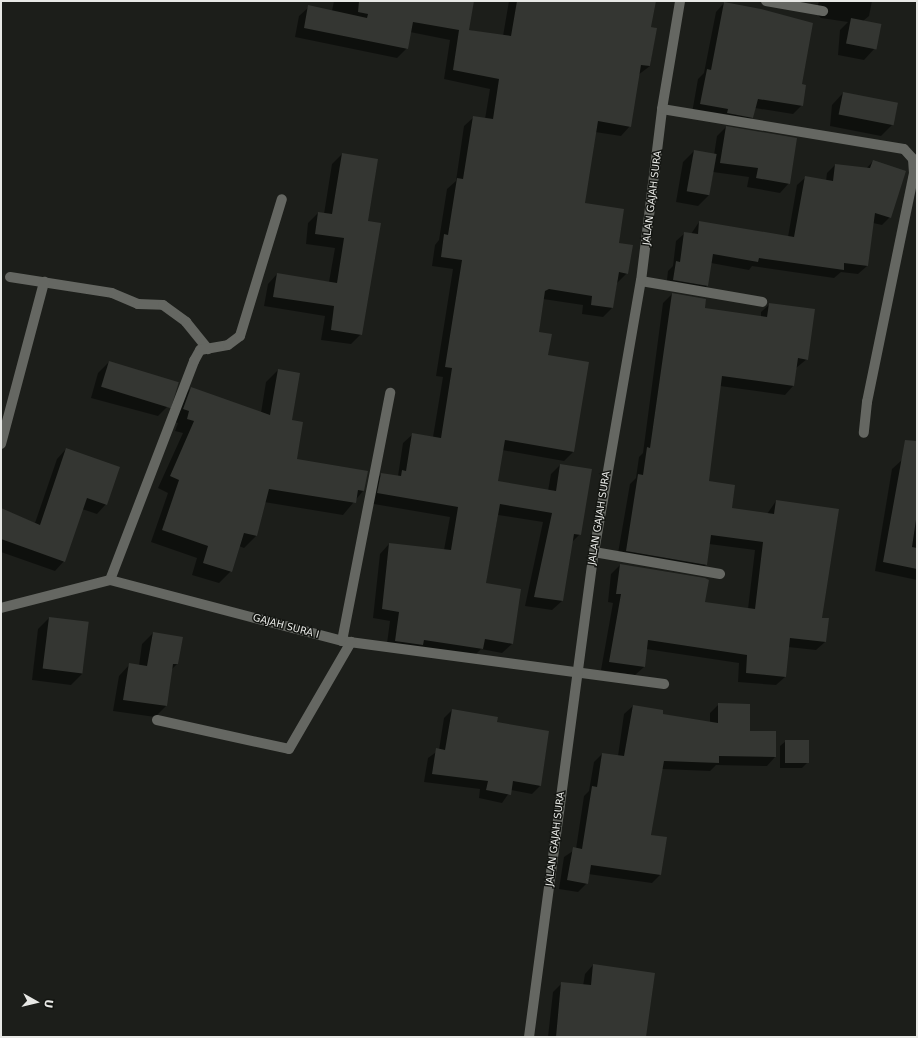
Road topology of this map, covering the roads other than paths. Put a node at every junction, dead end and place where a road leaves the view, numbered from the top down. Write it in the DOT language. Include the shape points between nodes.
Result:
graph roads {
  1 [pos="680,1"];
  2 [pos="766,1"];
  3 [pos="824,11"];
  4 [pos="662,109"];
  5 [pos="282,199"];
  6 [pos="10,277"];
  7 [pos="641,281"];
  8 [pos="44,282"];
  9 [pos="762,302"];
  10 [pos="208,349"];
  11 [pos="390,393"];
  12 [pos="864,432"];
  13 [pos="1,444"];
  14 [pos="594,552"];
  15 [pos="720,574"];
  16 [pos="110,580"];
  17 [pos="1,608"];
  18 [pos="347,642"];
  19 [pos="577,672"];
  20 [pos="664,684"];
  21 [pos="157,720"];
  22 [pos="529,1037"];
  1 -- 4 [label="street, JALAN GAJAH SURA"];
  2 -- 3 [label="street"];
  4 -- 7 [label="street, JALAN GAJAH SURA"];
  4 -- 12 [label="street" via="904,149 913,159 914,173 867,402"];
  5 -- 10 [label="street" via="240,336 228,345"];
  6 -- 8 [label="street"];
  7 -- 9 [label="street"];
  7 -- 14 [label="street, JALAN GAJAH SURA"];
  8 -- 10 [label="street" via="112,293 138,304 163,305 186,322"];
  8 -- 13 [label="street"];
  10 -- 16 [label="street" via="200,350 194,361"];
  11 -- 18 [label="street"];
  14 -- 15 [label="street"];
  14 -- 19 [label="street, JALAN GAJAH SURA"];
  16 -- 17 [label="street, GAJAH SURA I"];
  16 -- 18 [label="street, GAJAH SURA I"];
  18 -- 19 [label="street, GAJAH SURA I"];
  18 -- 21 [label="street" via="289,749"];
  19 -- 20 [label="street, GAJAH SURA I"];
  19 -- 22 [label="street, JALAN GAJAH SURA"];
}
